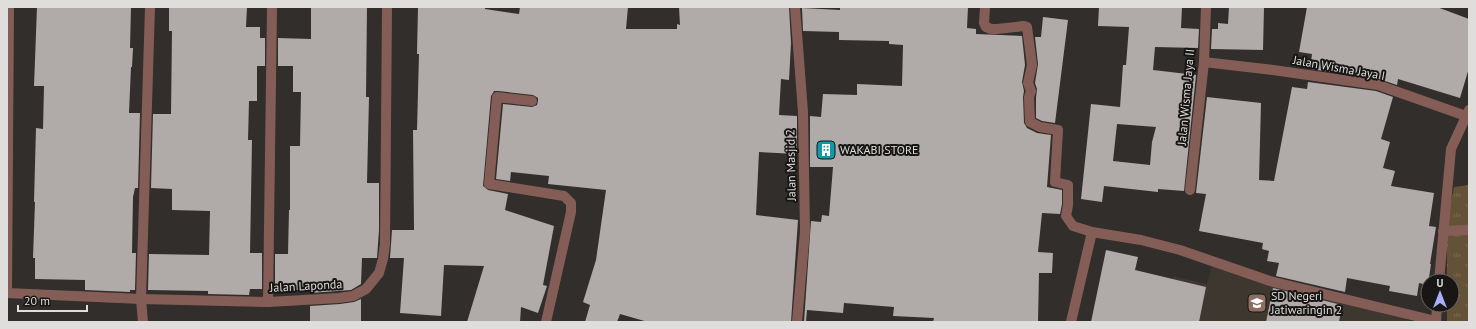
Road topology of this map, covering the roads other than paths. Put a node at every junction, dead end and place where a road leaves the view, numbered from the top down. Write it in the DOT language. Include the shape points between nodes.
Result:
graph roads {
  1 [pos="9,7"];
  2 [pos="150,7"];
  3 [pos="272,7"];
  4 [pos="387,7"];
  5 [pos="795,7"];
  6 [pos="985,7"];
  7 [pos="1206,7"];
  8 [pos="1204,62"];
  9 [pos="532,101"];
  10 [pos="1467,113"];
  11 [pos="1190,190"];
  12 [pos="1469,230"];
  13 [pos="1443,231"];
  14 [pos="1092,232"];
  15 [pos="1440,273"];
  16 [pos="7,293"];
  17 [pos="141,299"];
  18 [pos="268,302"];
  19 [pos="144,322"];
  20 [pos="546,322"];
  21 [pos="797,322"];
  22 [pos="1071,322"];
  23 [pos="1436,322"];
  1 -- 16 [label="street"];
  2 -- 17 [label="street"];
  3 -- 18 [label="street"];
  4 -- 18 [label="street, Jalan Laponda" via="384,259 378,273 366,289 353,296"];
  5 -- 21 [label="street, Jalan Masjid 2" via="803,112 805,231"];
  6 -- 14 [label="street" via="986,27 1027,28 1032,65 1028,83 1031,91 1030,122 1040,127 1058,130 1055,182 1068,185 1066,216 1072,226"];
  7 -- 8 [label="street, Jalan Wisma Jaya II"];
  8 -- 10 [label="street, Jalan Wisma Jaya I" via="1378,85"];
  8 -- 11 [label="street, Jalan Wisma Jaya II"];
  9 -- 20 [label="street" via="497,97 489,184 564,196 571,203"];
  10 -- 13 [label="street" via="1450,149"];
  12 -- 13 [label="street"];
  13 -- 15 [label="street"];
  14 -- 22 [label="street"];
  14 -- 23 [label="street" via="1180,250 1270,281"];
  16 -- 17 [label="street, Jalan Laponda"];
  17 -- 18 [label="street, Jalan Laponda"];
  17 -- 19 [label="street"];
}
